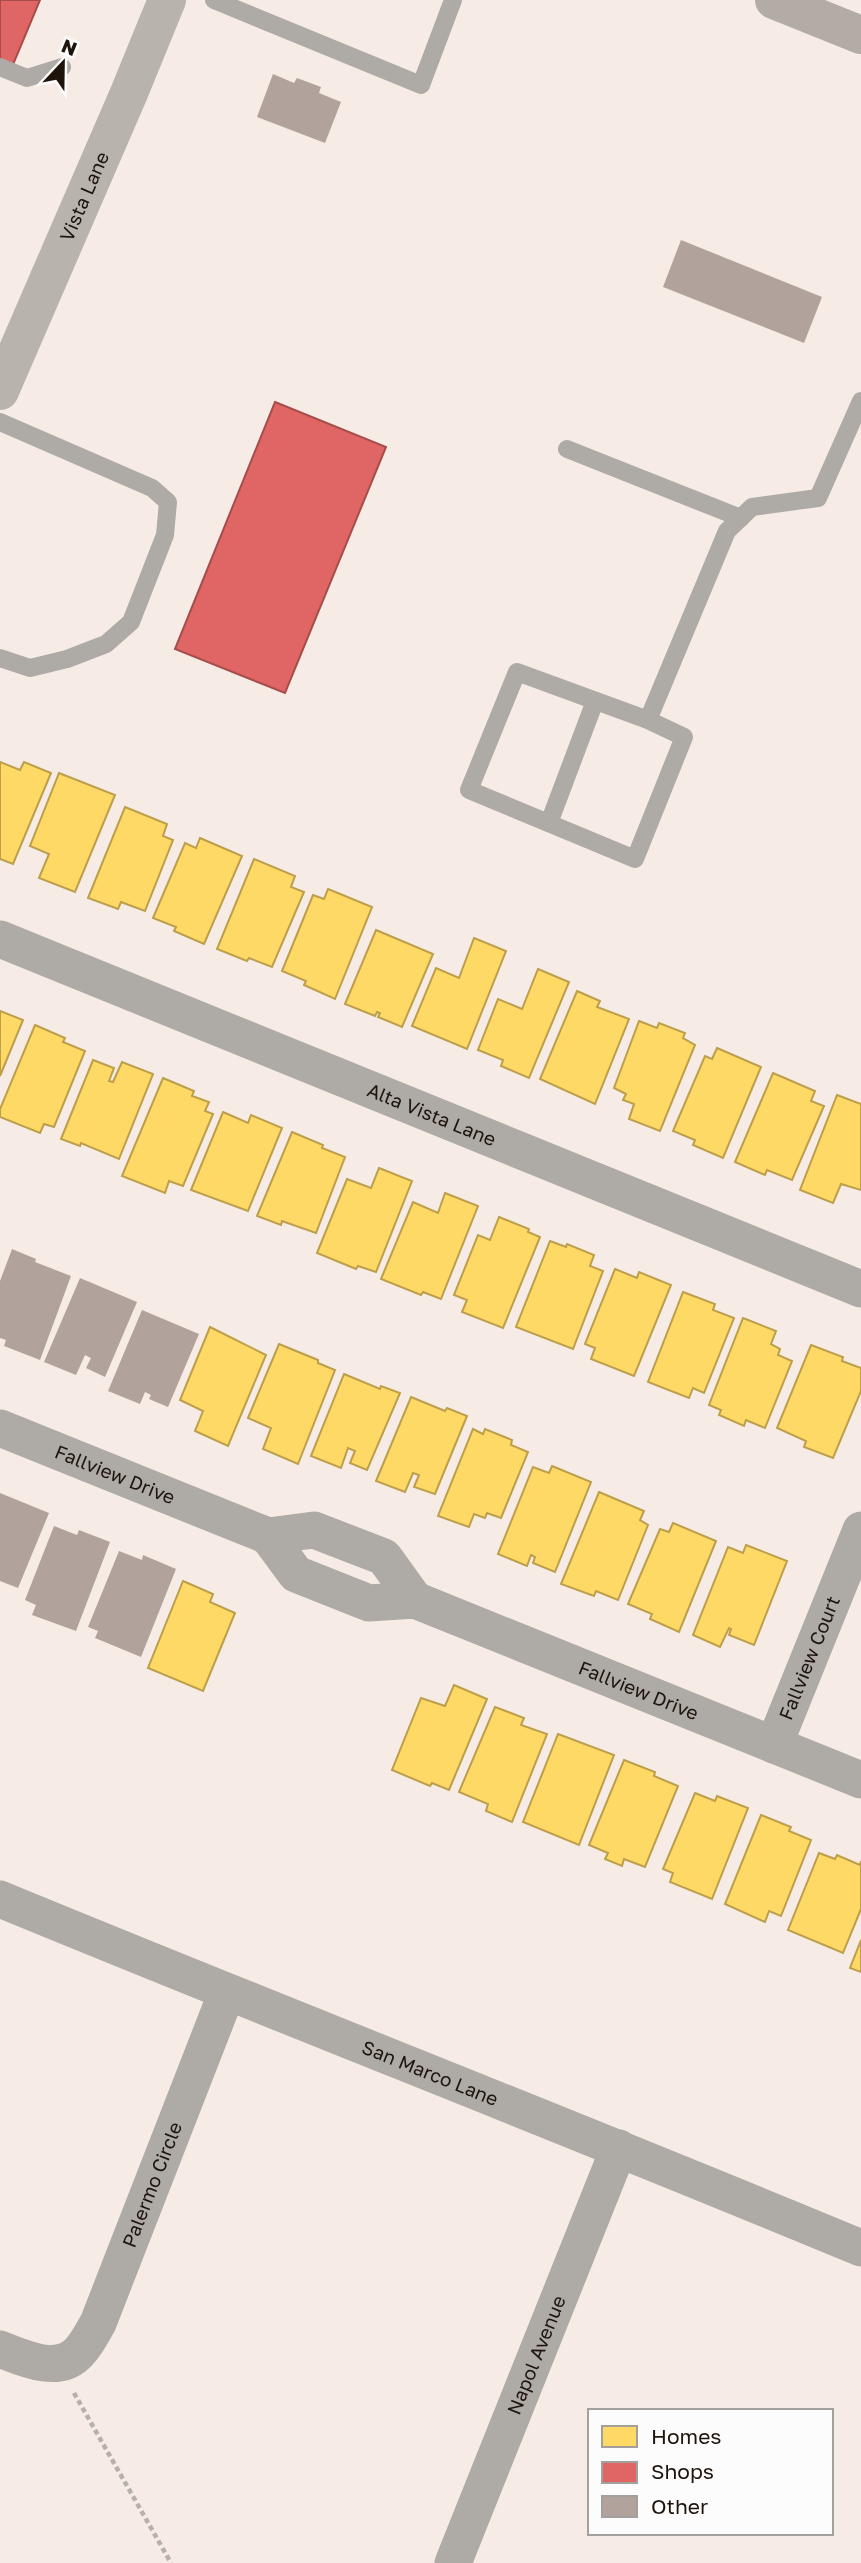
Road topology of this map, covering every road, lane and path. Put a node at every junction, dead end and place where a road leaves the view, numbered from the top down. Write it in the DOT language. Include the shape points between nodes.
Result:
graph roads {
  1 [pos="167,0"];
  2 [pos="215,0"];
  3 [pos="453,0"];
  4 [pos="774,0"];
  5 [pos="861,36"];
  6 [pos="0,67"];
  7 [pos="62,67"];
  8 [pos="0,391"];
  9 [pos="861,401"];
  10 [pos="0,422"];
  11 [pos="855,433"];
  12 [pos="567,449"];
  13 [pos="741,518"];
  14 [pos="0,658"];
  15 [pos="595,701"];
  16 [pos="648,720"];
  17 [pos="549,823"];
  18 [pos="0,939"];
  19 [pos="861,1289"];
  20 [pos="0,1428"];
  21 [pos="861,1530"];
  22 [pos="775,1745"];
  23 [pos="861,1780"];
  24 [pos="0,1899"];
  25 [pos="226,1992"];
  26 [pos="619,2148"];
  27 [pos="861,2248"];
  28 [pos="0,2349"];
  29 [pos="58,2365"];
  30 [pos="171,2563"];
  31 [pos="453,2563"];
  1 -- 8 [label="street, Vista Lane"];
  2 -- 3 [label="lane" via="421,85"];
  4 -- 5 [label="main road"];
  6 -- 7 [label="lane" via="27,78"];
  9 -- 11 [label="lane"];
  10 -- 14 [label="lane" via="152,488 167,502 165,535 131,622 106,644 67,659 30,668"];
  11 -- 13 [label="lane" via="818,498 752,507"];
  12 -- 13 [label="lane"];
  13 -- 16 [label="lane" via="727,531"];
  15 -- 16 [label="lane"];
  15 -- 17 [label="lane"];
  15 -- 17 [label="lane" via="517,672 469,790"];
  16 -- 17 [label="lane" via="684,737 635,859"];
  18 -- 19 [label="street, Alta Vista Lane"];
  20 -- 22 [label="street, Fallview Drive" via="268,1536 296,1574 369,1603 415,1600"];
  21 -- 22 [label="street, Fallview Court"];
  22 -- 23 [label="street, Fallview Drive"];
  24 -- 25 [label="street, San Marco Lane"];
  25 -- 26 [label="street, San Marco Lane"];
  25 -- 29 [label="street, Palermo Circle" via="98,2323 78,2354"];
  26 -- 27 [label="street, San Marco Lane"];
  26 -- 31 [label="street, Napol Avenue"];
  28 -- 29 [label="street"];
  29 -- 30 [label="path"];
}
